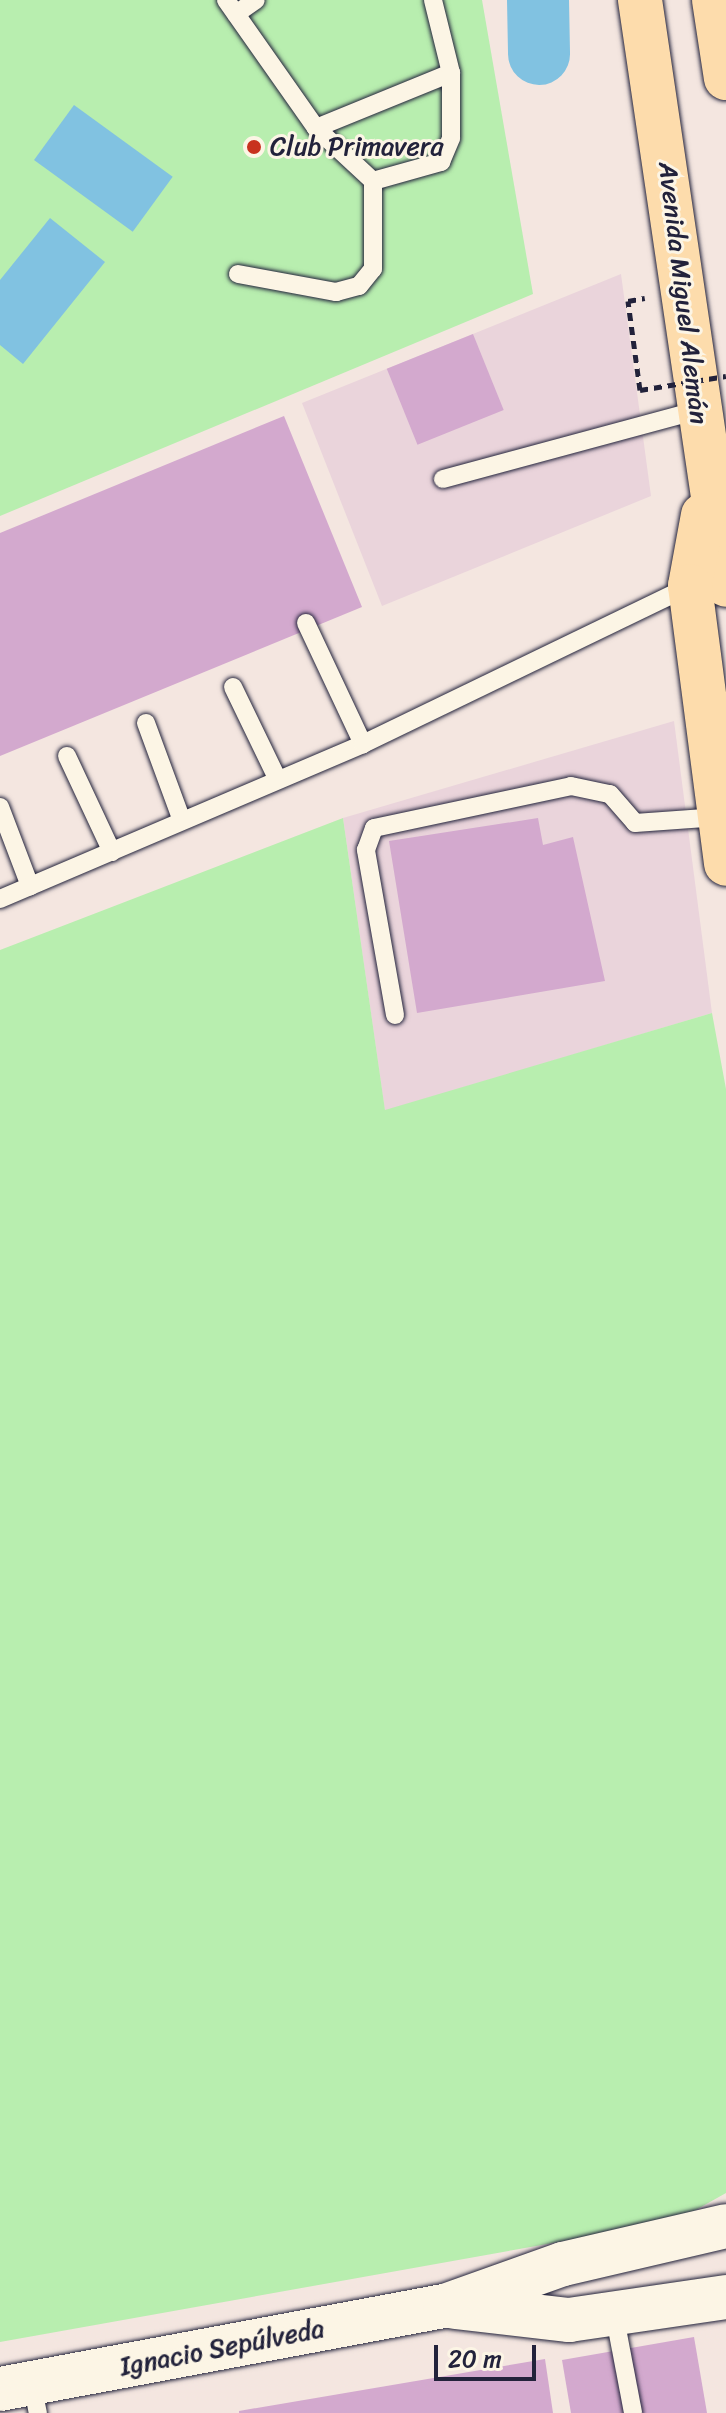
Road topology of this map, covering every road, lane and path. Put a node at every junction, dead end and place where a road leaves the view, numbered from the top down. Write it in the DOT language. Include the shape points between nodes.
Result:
graph roads {
  1 [pos="256,0"];
  2 [pos="433,0"];
  3 [pos="640,0"];
  4 [pos="714,0"];
  5 [pos="231,7"];
  6 [pos="725,67"];
  7 [pos="451,73"];
  8 [pos="316,128"];
  9 [pos="373,181"];
  10 [pos="238,274"];
  11 [pos="628,301"];
  12 [pos="726,376"];
  13 [pos="698,410"];
  14 [pos="443,479"];
  15 [pos="708,585"];
  16 [pos="306,623"];
  17 [pos="233,687"];
  18 [pos="146,723"];
  19 [pos="363,744"];
  20 [pos="67,756"];
  21 [pos="278,780"];
  22 [pos="0,807"];
  23 [pos="719,817"];
  24 [pos="182,821"];
  25 [pos="112,852"];
  26 [pos="726,864"];
  27 [pos="30,886"];
  28 [pos="0,899"];
  29 [pos="395,1015"];
  30 [pos="726,2226"];
  31 [pos="726,2297"];
  32 [pos="445,2306"];
  33 [pos="614,2313"];
  34 [pos="23,2395"];
  35 [pos="633,2413"];
  1 -- 5 [label="lane"];
  2 -- 7 [label="lane"];
  3 -- 13 [label="highway, Avenida Miguel Alemán"];
  4 -- 6 [label="highway"];
  5 -- 8 [label="lane"];
  7 -- 8 [label="lane"];
  7 -- 9 [label="lane" via="451,138 441,162"];
  8 -- 9 [label="lane"];
  9 -- 10 [label="lane" via="373,269 359,286 336,292"];
  11 -- 12 [label="path, bridge" via="640,390"];
  13 -- 14 [label="lane"];
  13 -- 15 [label="highway, Avenida Miguel Alemán" via="708,485"];
  15 -- 19 [label="lane"];
  15 -- 23 [label="highway, Avenida Miguel Alemán"];
  16 -- 19 [label="lane"];
  17 -- 21 [label="lane"];
  18 -- 24 [label="lane"];
  19 -- 21 [label="lane"];
  20 -- 25 [label="lane"];
  21 -- 24 [label="lane"];
  22 -- 27 [label="lane"];
  23 -- 26 [label="highway, Avenida Miguel Alemán"];
  23 -- 29 [label="lane" via="635,823 610,794 571,786 374,828 366,850"];
  24 -- 25 [label="lane"];
  25 -- 27 [label="lane"];
  27 -- 28 [label="lane"];
  30 -- 32 [label="main road, Ignacio Sepúlveda" via="563,2264"];
  31 -- 33 [label="main road, Ignacio Sepúlveda"];
  32 -- 33 [label="main road, Ignacio Sepúlveda" via="569,2320"];
  32 -- 34 [label="main road, Ignacio Sepúlveda"];
  33 -- 35 [label="lane"];
}
